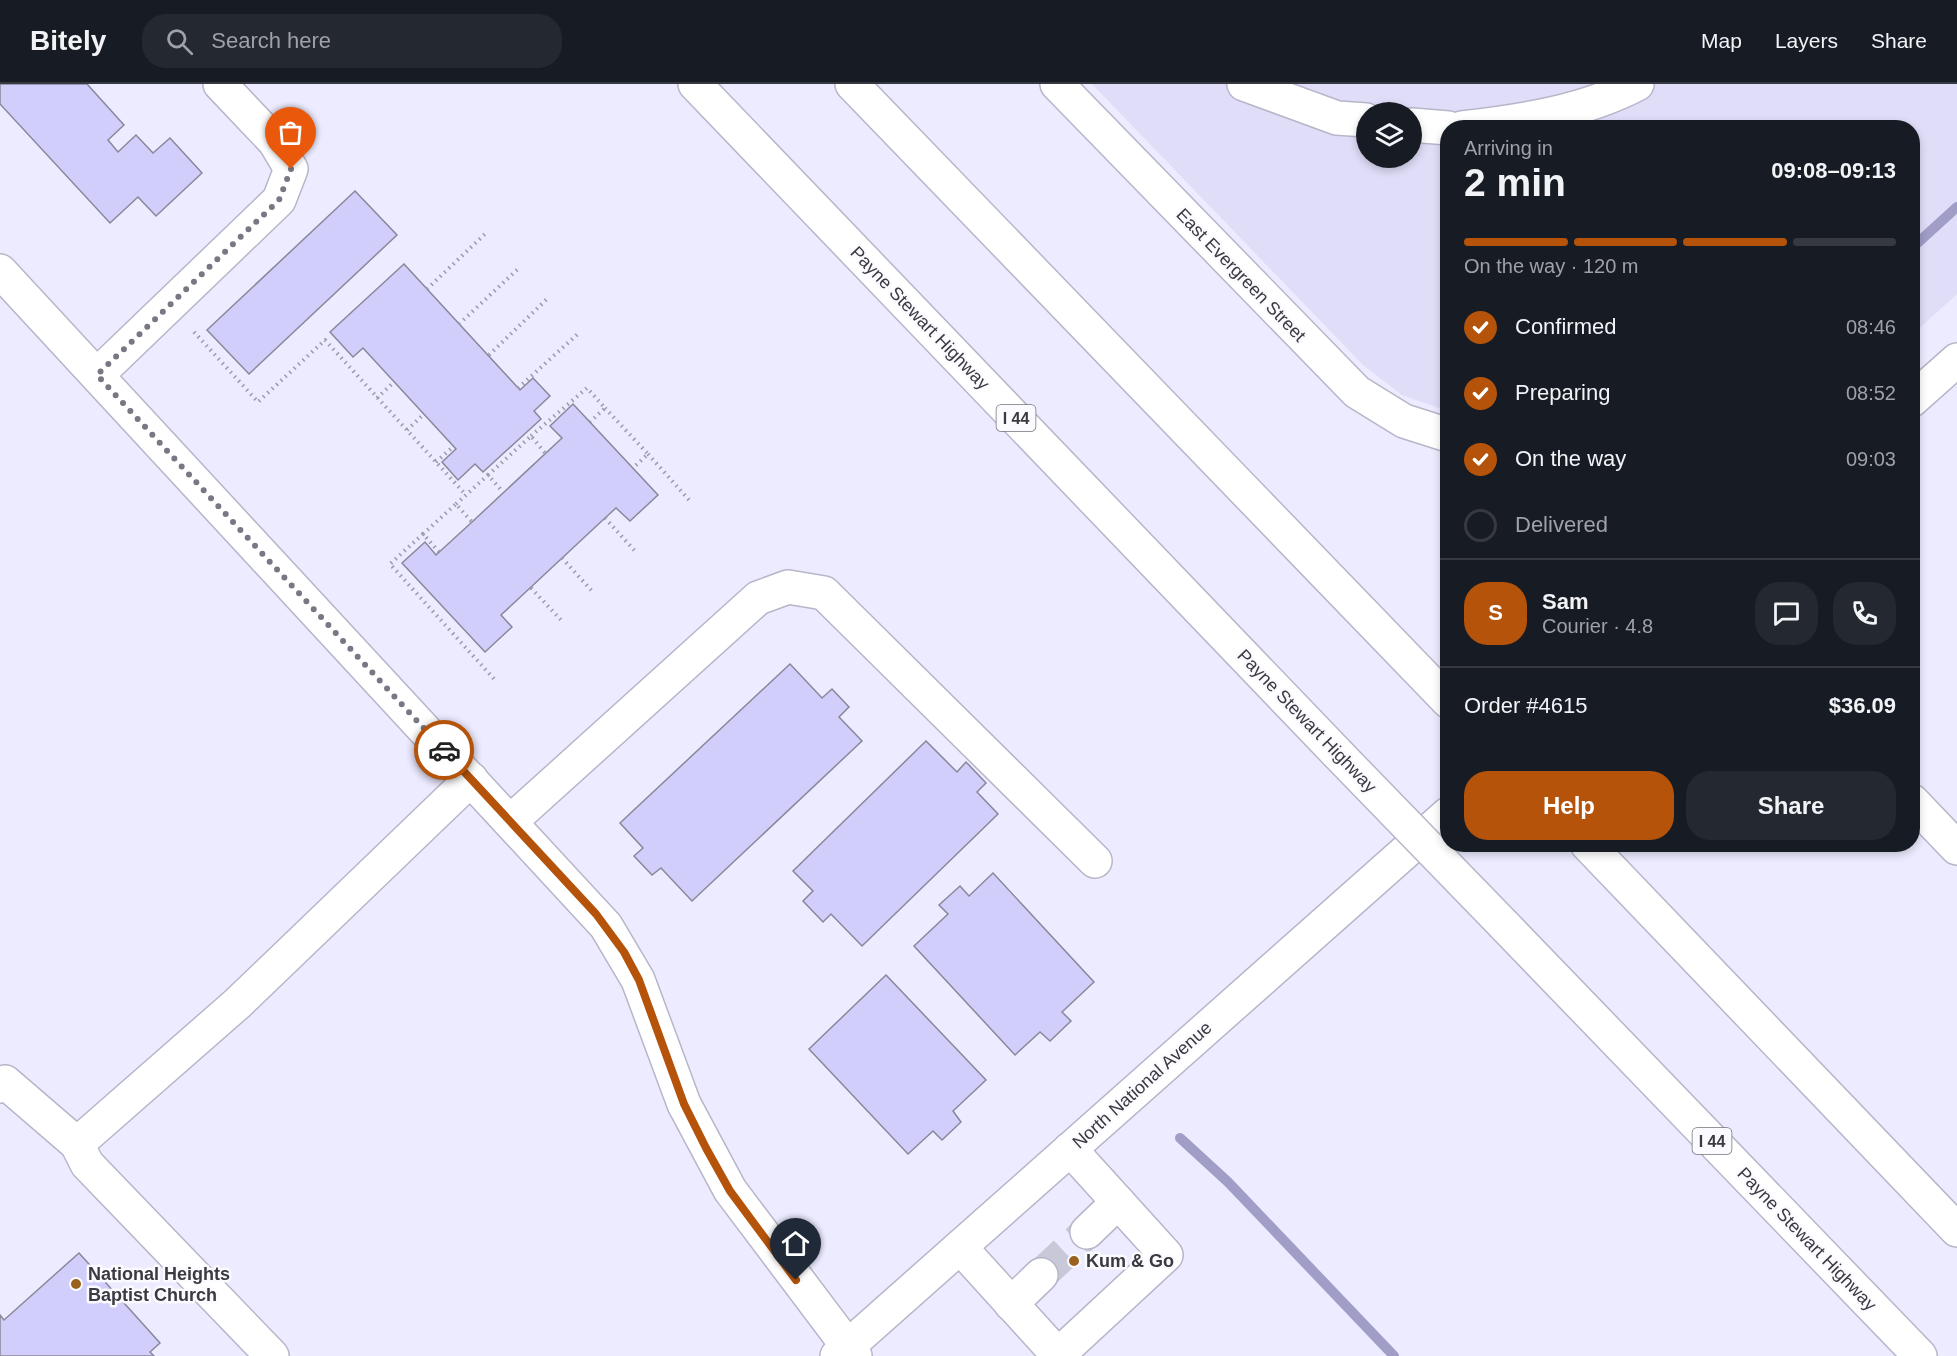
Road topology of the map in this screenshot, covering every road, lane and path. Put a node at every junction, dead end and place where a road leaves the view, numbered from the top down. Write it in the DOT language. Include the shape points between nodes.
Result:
graph roads {
  1 [pos="220,84"];
  2 [pos="695,84"];
  3 [pos="852,84"];
  4 [pos="1057,84"];
  5 [pos="1244,84"];
  6 [pos="1637,84"];
  7 [pos="1356,119"];
  8 [pos="1532,120"];
  9 [pos="1422,126"];
  10 [pos="1440,127"];
  11 [pos="486,233"];
  12 [pos="519,268"];
  13 [pos="0,271"];
  14 [pos="427,289"];
  15 [pos="548,298"];
  16 [pos="169,305"];
  17 [pos="459,324"];
  18 [pos="579,333"];
  19 [pos="489,355"];
  20 [pos="1957,360"];
  21 [pos="97,375"];
  22 [pos="394,382"];
  23 [pos="518,388"];
  24 [pos="1920,393"];
  25 [pos="377,398"];
  26 [pos="605,408"];
  27 [pos="424,414"];
  28 [pos="590,422"];
  29 [pos="406,430"];
  30 [pos="1440,432"];
  31 [pos="531,436"];
  32 [pos="454,446"];
  33 [pos="545,453"];
  34 [pos="648,454"];
  35 [pos="436,462"];
  36 [pos="633,468"];
  37 [pos="488,475"];
  38 [pos="503,492"];
  39 [pos="466,495"];
  40 [pos="690,501"];
  41 [pos="456,504"];
  42 [pos="605,518"];
  43 [pos="472,522"];
  44 [pos="423,534"];
  45 [pos="636,551"];
  46 [pos="439,552"];
  47 [pos="562,558"];
  48 [pos="531,588"];
  49 [pos="592,591"];
  50 [pos="561,620"];
  51 [pos="495,680"];
  52 [pos="1440,693"];
  53 [pos="471,779"];
  54 [pos="1920,809"];
  55 [pos="1440,821"];
  56 [pos="510,822"];
  57 [pos="1957,848"];
  58 [pos="1594,852"];
  59 [pos="1095,861"];
  60 [pos="0,1086"];
  61 [pos="78,1144"];
  62 [pos="1070,1149"];
  63 [pos="1118,1202"];
  64 [pos="1957,1230"];
  65 [pos="1087,1232"];
  66 [pos="960,1247"];
  67 [pos="1041,1275"];
  68 [pos="1011,1304"];
  69 [pos="846,1353"];
  70 [pos="1058,1355"];
  71 [pos="272,1356"];
  72 [pos="1920,1356"];
  1 -- 16 [label="main road" via="275,141 291,169 279,200"];
  2 -- 72 [label="main road, Payne Stewart Highway / I 44, bridge"];
  3 -- 52 [label="main road"];
  4 -- 30 [label="main road, East Evergreen Street" via="1350,386 1404,421"];
  5 -- 7 [label="main road" via="1336,117"];
  6 -- 8 [label="main road" via="1616,95"];
  9 -- 10 [label="main road"];
  11 -- 14 [label="path"];
  12 -- 17 [label="path"];
  13 -- 21 [label="main road"];
  15 -- 19 [label="path"];
  16 -- 21 [label="main road"];
  16 -- 25 [label="path" via="258,402 325,340"];
  18 -- 23 [label="path"];
  20 -- 24 [label="main road"];
  21 -- 53 [label="main road"];
  22 -- 25 [label="path"];
  25 -- 29 [label="path"];
  26 -- 28 [label="path"];
  26 -- 31 [label="path" via="586,388"];
  26 -- 34 [label="path"];
  27 -- 29 [label="path"];
  29 -- 35 [label="path"];
  31 -- 33 [label="path"];
  31 -- 37 [label="path"];
  32 -- 35 [label="path"];
  34 -- 36 [label="path"];
  34 -- 40 [label="path"];
  35 -- 39 [label="path"];
  37 -- 38 [label="path"];
  37 -- 39 [label="path"];
  39 -- 41 [label="path"];
  41 -- 43 [label="path"];
  41 -- 44 [label="path"];
  42 -- 45 [label="path"];
  44 -- 46 [label="path"];
  44 -- 51 [label="path" via="390,564"];
  47 -- 49 [label="path"];
  48 -- 50 [label="path"];
  53 -- 56 [label="main road"];
  53 -- 61 [label="main road" via="238,1003"];
  54 -- 57 [label="main road"];
  55 -- 62 [label="main road, North National Avenue"];
  56 -- 59 [label="main road" via="758,598 788,587 824,593"];
  56 -- 69 [label="main road" via="606,926 624,952 639,980 684,1104 710,1157"];
  58 -- 64 [label="main road"];
  60 -- 61 [label="main road" via="5,1082"];
  61 -- 71 [label="main road" via="87,1164"];
  62 -- 63 [label="main road"];
  62 -- 66 [label="main road, North National Avenue"];
  63 -- 65 [label="main road"];
  63 -- 70 [label="main road" via="1166,1255"];
  66 -- 68 [label="main road"];
  66 -- 69 [label="main road, North National Avenue"];
  67 -- 68 [label="main road"];
  68 -- 70 [label="main road"];
}
